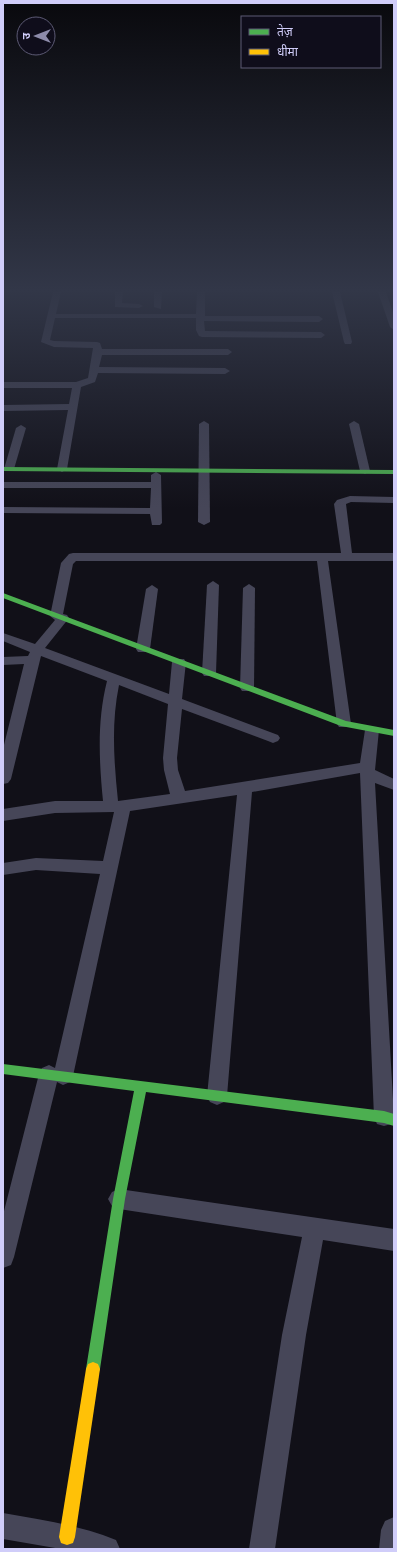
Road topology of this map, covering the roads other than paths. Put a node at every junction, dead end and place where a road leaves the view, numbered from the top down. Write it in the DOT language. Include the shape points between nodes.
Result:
graph roads {
  1 [pos="96,364"];
  2 [pos="161,364"];
  3 [pos="95,370"];
  4 [pos="161,371"];
  5 [pos="225,371"];
  6 [pos="3,385"];
  7 [pos="77,385"];
  8 [pos="73,407"];
  9 [pos="3,408"];
  10 [pos="204,424"];
  11 [pos="354,424"];
  12 [pos="21,428"];
  13 [pos="6,469"];
  14 [pos="62,469"];
  15 [pos="156,470"];
  16 [pos="203,470"];
  17 [pos="364,471"];
  18 [pos="394,472"];
  19 [pos="3,485"];
  20 [pos="156,485"];
  21 [pos="394,500"];
  22 [pos="3,510"];
  23 [pos="156,511"];
  24 [pos="204,522"];
  25 [pos="156,523"];
  26 [pos="322,557"];
  27 [pos="347,557"];
  28 [pos="394,557"];
  29 [pos="213,585"];
  30 [pos="249,588"];
  31 [pos="152,589"];
  32 [pos="3,595"];
  33 [pos="60,617"];
  34 [pos="3,637"];
  35 [pos="143,648"];
  36 [pos="35,655"];
  37 [pos="3,661"];
  38 [pos="180,662"];
  39 [pos="209,673"];
  40 [pos="114,678"];
  41 [pos="247,688"];
  42 [pos="175,701"];
  43 [pos="344,724"];
  44 [pos="372,730"];
  45 [pos="394,733"];
  46 [pos="273,738"];
  47 [pos="368,770"];
  48 [pos="3,779"];
  49 [pos="394,785"];
  50 [pos="245,788"];
  51 [pos="179,798"];
  52 [pos="117,806"];
  53 [pos="3,815"];
  54 [pos="109,868"];
  55 [pos="3,869"];
  56 [pos="3,1069"];
  57 [pos="56,1075"];
  58 [pos="141,1086"];
  59 [pos="217,1096"];
  60 [pos="389,1119"];
  61 [pos="119,1199"];
  62 [pos="314,1229"];
  63 [pos="394,1240"];
  64 [pos="3,1257"];
  65 [pos="3,1526"];
  66 [pos="394,1530"];
  67 [pos="67,1537"];
  68 [pos="107,1549"];
  69 [pos="262,1549"];
  70 [pos="392,1549"];
  1 -- 3 [label="street"];
  2 -- 4 [label="street"];
  3 -- 4 [label="street"];
  3 -- 7 [label="street" via="92,380"];
  4 -- 5 [label="street"];
  6 -- 7 [label="street"];
  7 -- 8 [label="street"];
  8 -- 9 [label="street"];
  8 -- 14 [label="street"];
  10 -- 16 [label="street"];
  11 -- 17 [label="street"];
  12 -- 13 [label="street"];
  13 -- 14 [label="street"];
  14 -- 15 [label="street"];
  15 -- 16 [label="street"];
  15 -- 20 [label="street"];
  16 -- 17 [label="street"];
  16 -- 24 [label="street"];
  17 -- 18 [label="street"];
  19 -- 20 [label="street"];
  20 -- 23 [label="street"];
  21 -- 27 [label="street" via="350,499 341,502"];
  22 -- 23 [label="street"];
  23 -- 25 [label="street"];
  26 -- 27 [label="street"];
  26 -- 33 [label="street" via="73,558 67,563"];
  26 -- 43 [label="street"];
  27 -- 28 [label="street"];
  29 -- 39 [label="street"];
  30 -- 41 [label="street"];
  31 -- 35 [label="street"];
  32 -- 33 [label="street"];
  33 -- 35 [label="street"];
  33 -- 36 [label="street"];
  34 -- 36 [label="street"];
  35 -- 38 [label="street"];
  36 -- 37 [label="street"];
  36 -- 40 [label="street"];
  36 -- 48 [label="street"];
  38 -- 39 [label="street"];
  38 -- 42 [label="street"];
  39 -- 41 [label="street"];
  40 -- 42 [label="street"];
  40 -- 52 [label="street" via="105,726 106,758"];
  41 -- 43 [label="street"];
  42 -- 46 [label="street"];
  42 -- 51 [label="street" via="170,758"];
  43 -- 44 [label="street"];
  44 -- 45 [label="street"];
  44 -- 47 [label="street"];
  47 -- 49 [label="street"];
  47 -- 50 [label="street"];
  47 -- 60 [label="street"];
  50 -- 51 [label="street"];
  50 -- 59 [label="street"];
  51 -- 52 [label="street"];
  52 -- 53 [label="street" via="55,806"];
  52 -- 54 [label="street"];
  54 -- 55 [label="street" via="36,864"];
  54 -- 57 [label="street"];
  56 -- 57 [label="street"];
  57 -- 58 [label="street"];
  57 -- 64 [label="street"];
  58 -- 59 [label="street"];
  58 -- 61 [label="street"];
  59 -- 60 [label="street"];
  61 -- 62 [label="street"];
  61 -- 67 [label="street"];
  62 -- 63 [label="street"];
  62 -- 69 [label="street" via="294,1335"];
  65 -- 67 [label="street"];
  66 -- 70 [label="street"];
  67 -- 68 [label="street"];
}
